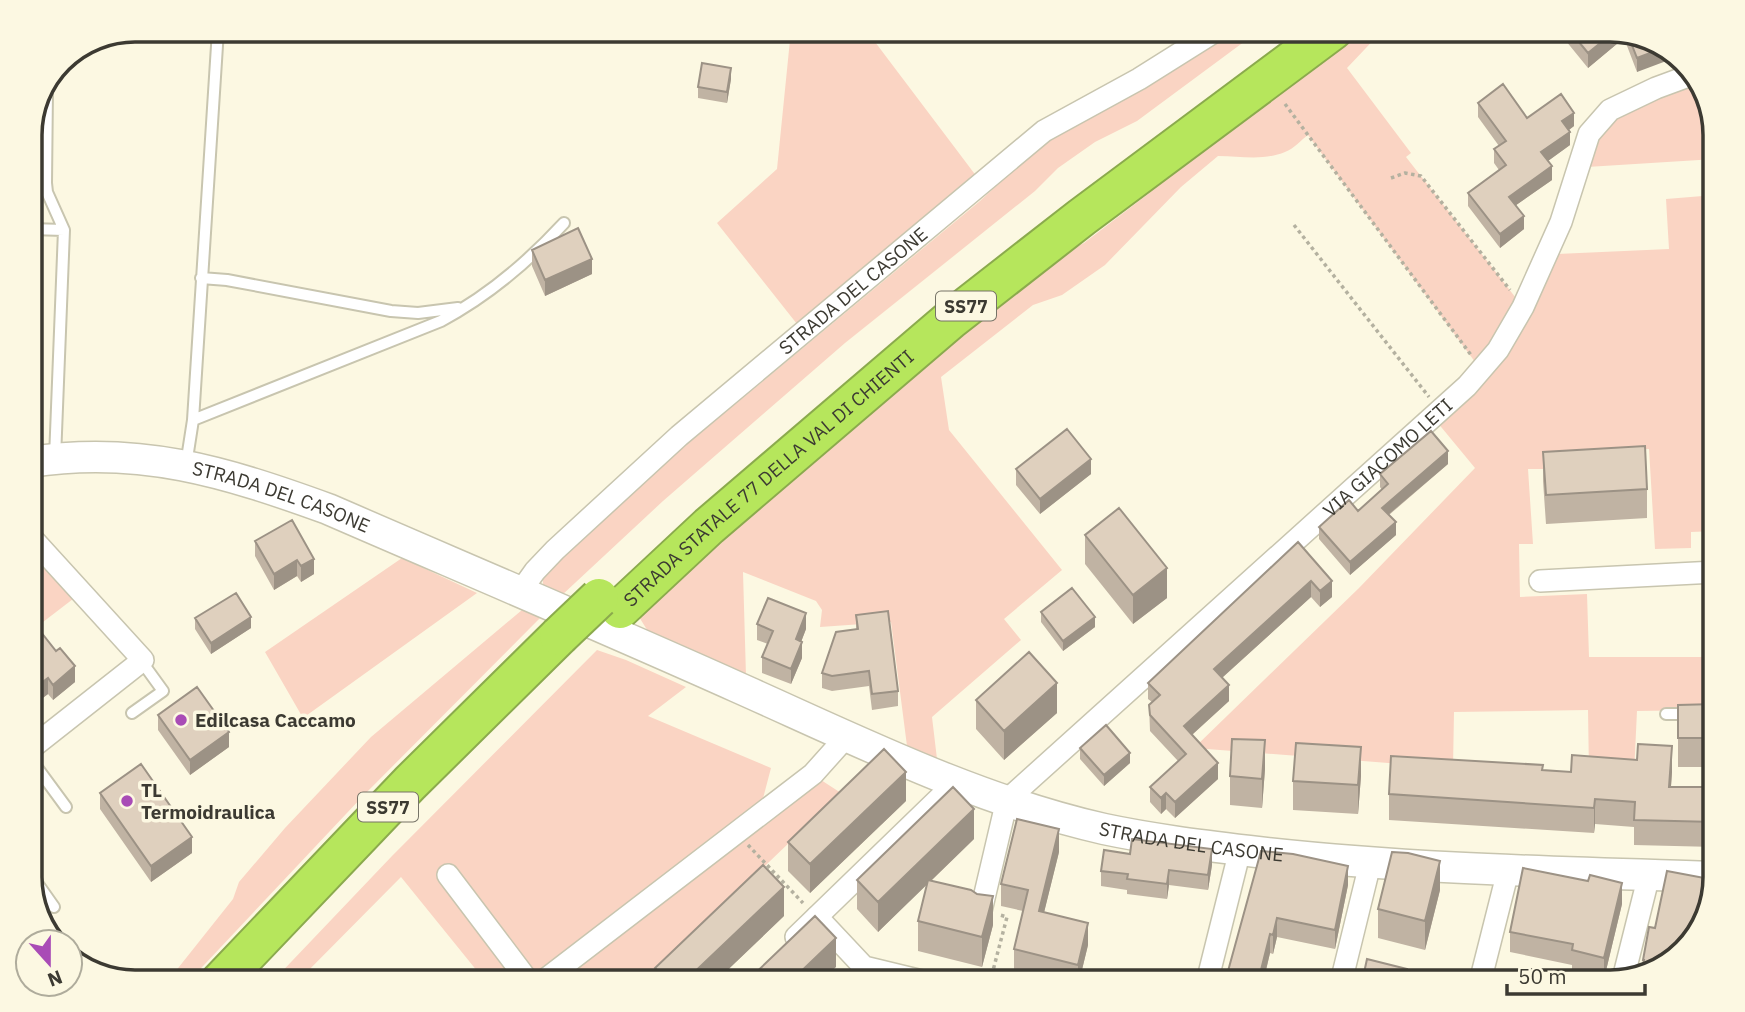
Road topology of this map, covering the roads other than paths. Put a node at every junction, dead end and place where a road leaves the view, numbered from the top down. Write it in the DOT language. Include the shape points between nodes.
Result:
graph roads {
  1 [pos="217,42"];
  2 [pos="1198,42"];
  3 [pos="1280,42"];
  4 [pos="1318,42"];
  5 [pos="1683,78"];
  6 [pos="47,107"];
  7 [pos="564,223"];
  8 [pos="42,229"];
  9 [pos="64,230"];
  10 [pos="201,278"];
  11 [pos="468,307"];
  12 [pos="193,420"];
  13 [pos="42,460"];
  14 [pos="186,464"];
  15 [pos="42,549"];
  16 [pos="1703,573"];
  17 [pos="1540,581"];
  18 [pos="520,592"];
  19 [pos="610,604"];
  20 [pos="571,640"];
  21 [pos="142,662"];
  22 [pos="132,713"];
  23 [pos="1703,713"];
  24 [pos="1667,714"];
  25 [pos="847,736"];
  26 [pos="42,739"];
  27 [pos="42,774"];
  28 [pos="956,782"];
  29 [pos="1007,800"];
  30 [pos="66,807"];
  31 [pos="1240,849"];
  32 [pos="1370,864"];
  33 [pos="1508,871"];
  34 [pos="448,875"];
  35 [pos="1649,875"];
  36 [pos="1703,877"];
  37 [pos="44,892"];
  38 [pos="54,907"];
  39 [pos="981,911"];
  40 [pos="817,917"];
  41 [pos="783,949"];
  42 [pos="1626,968"];
  43 [pos="231,970"];
  44 [pos="264,970"];
  45 [pos="520,970"];
  46 [pos="558,970"];
  47 [pos="876,970"];
  48 [pos="1210,970"];
  49 [pos="1344,970"];
  50 [pos="1483,970"];
  1 -- 10 [label="lane"];
  2 -- 18 [label="street, STRADA DEL CASONE" via="1035,139 679,436 555,550"];
  3 -- 19 [label="highway, STRADA STATALE 77 DELLA VAL DI CHIENTI / SS77" via="996,255 821,398 687,516"];
  4 -- 19 [label="highway, STRADA STATALE 77 DELLA VAL DI CHIENTI / SS77" via="950,320 720,517"];
  5 -- 29 [label="street, VIA GIACOMO LETI" via="1610,110 1588,134 1562,222 1523,307 1484,367"];
  6 -- 9 [label="lane" via="47,192"];
  7 -- 11 [label="lane"];
  8 -- 9 [label="lane"];
  9 -- 13 [label="lane"];
  10 -- 11 [label="lane" via="391,311"];
  10 -- 12 [label="lane"];
  11 -- 12 [label="lane"];
  12 -- 14 [label="lane"];
  13 -- 14 [label="street, STRADA DEL CASONE" via="136,458"];
  14 -- 18 [label="street, STRADA DEL CASONE" via="328,509"];
  15 -- 21 [label="street"];
  16 -- 17 [label="street"];
  18 -- 25 [label="street, STRADA DEL CASONE"];
  19 -- 20 [label="highway, STRADA STATALE 77 DELLA VAL DI CHIENTI / SS77"];
  20 -- 43 [label="highway, STRADA STATALE 77 DELLA VAL DI CHIENTI / SS77" via="410,783"];
  20 -- 44 [label="highway, STRADA STATALE 77 DELLA VAL DI CHIENTI / SS77"];
  21 -- 22 [label="lane" via="163,691"];
  21 -- 26 [label="street"];
  23 -- 24 [label="lane"];
  25 -- 28 [label="street, STRADA DEL CASONE"];
  25 -- 46 [label="street" via="813,774"];
  27 -- 30 [label="lane"];
  28 -- 29 [label="street, STRADA DEL CASONE"];
  28 -- 40 [label="street"];
  29 -- 31 [label="street, STRADA DEL CASONE" via="1105,829"];
  29 -- 39 [label="street"];
  31 -- 32 [label="street, STRADA DEL CASONE"];
  31 -- 48 [label="street"];
  32 -- 33 [label="street, STRADA DEL CASONE"];
  32 -- 49 [label="street"];
  33 -- 35 [label="street, STRADA DEL CASONE"];
  33 -- 50 [label="street"];
  34 -- 45 [label="street"];
  35 -- 36 [label="street, STRADA DEL CASONE"];
  35 -- 42 [label="street"];
  37 -- 38 [label="lane"];
  40 -- 41 [label="street"];
  40 -- 47 [label="street" via="864,967"];
}
